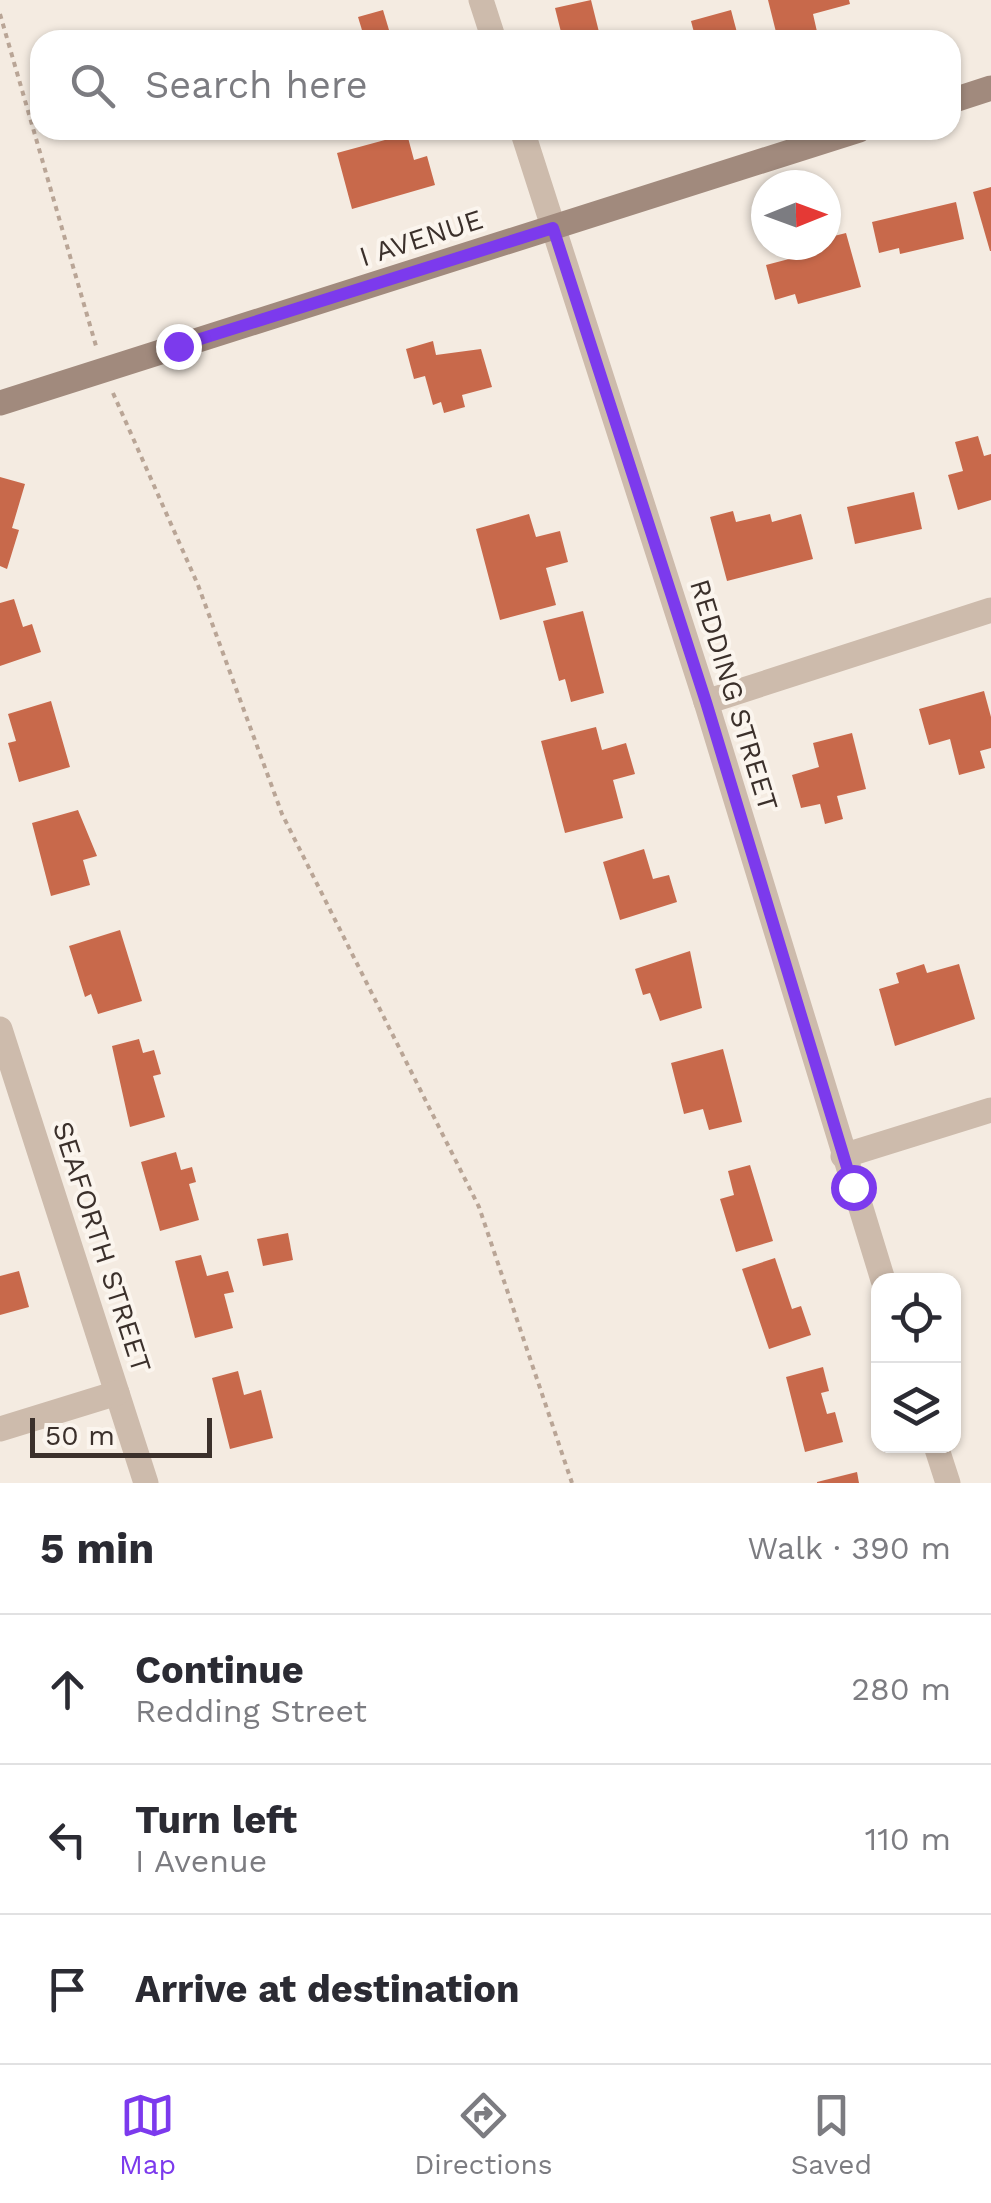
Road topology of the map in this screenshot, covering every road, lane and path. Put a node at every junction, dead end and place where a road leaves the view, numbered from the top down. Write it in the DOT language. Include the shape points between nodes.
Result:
graph roads {
  1 [pos="481,0"];
  2 [pos="0,14"];
  3 [pos="491,30"];
  4 [pos="991,88"];
  5 [pos="961,97"];
  6 [pos="30,118"];
  7 [pos="36,140"];
  8 [pos="525,140"];
  9 [pos="828,140"];
  10 [pos="553,228"];
  11 [pos="103,370"];
  12 [pos="0,403"];
  13 [pos="991,610"];
  14 [pos="706,702"];
  15 [pos="0,1029"];
  16 [pos="991,1110"];
  17 [pos="843,1156"];
  18 [pos="881,1273"];
  19 [pos="117,1393"];
  20 [pos="0,1429"];
  21 [pos="938,1453"];
  22 [pos="146,1483"];
  23 [pos="572,1483"];
  24 [pos="948,1483"];
  1 -- 3 [label="street"];
  2 -- 6 [label="path"];
  4 -- 5 [label="main road"];
  7 -- 11 [label="path"];
  8 -- 10 [label="street, REDDING STREET"];
  9 -- 10 [label="main road, I AVENUE"];
  10 -- 11 [label="main road, I AVENUE"];
  10 -- 14 [label="street, REDDING STREET"];
  11 -- 12 [label="main road, I AVENUE"];
  11 -- 23 [label="path" via="198,585 282,814 479,1206"];
  13 -- 14 [label="street"];
  14 -- 17 [label="street, REDDING STREET"];
  15 -- 19 [label="street, SEAFORTH STREET"];
  16 -- 17 [label="street"];
  17 -- 18 [label="street, REDDING STREET"];
  19 -- 20 [label="street"];
  19 -- 22 [label="street, SEAFORTH STREET"];
  21 -- 24 [label="street"];
}
